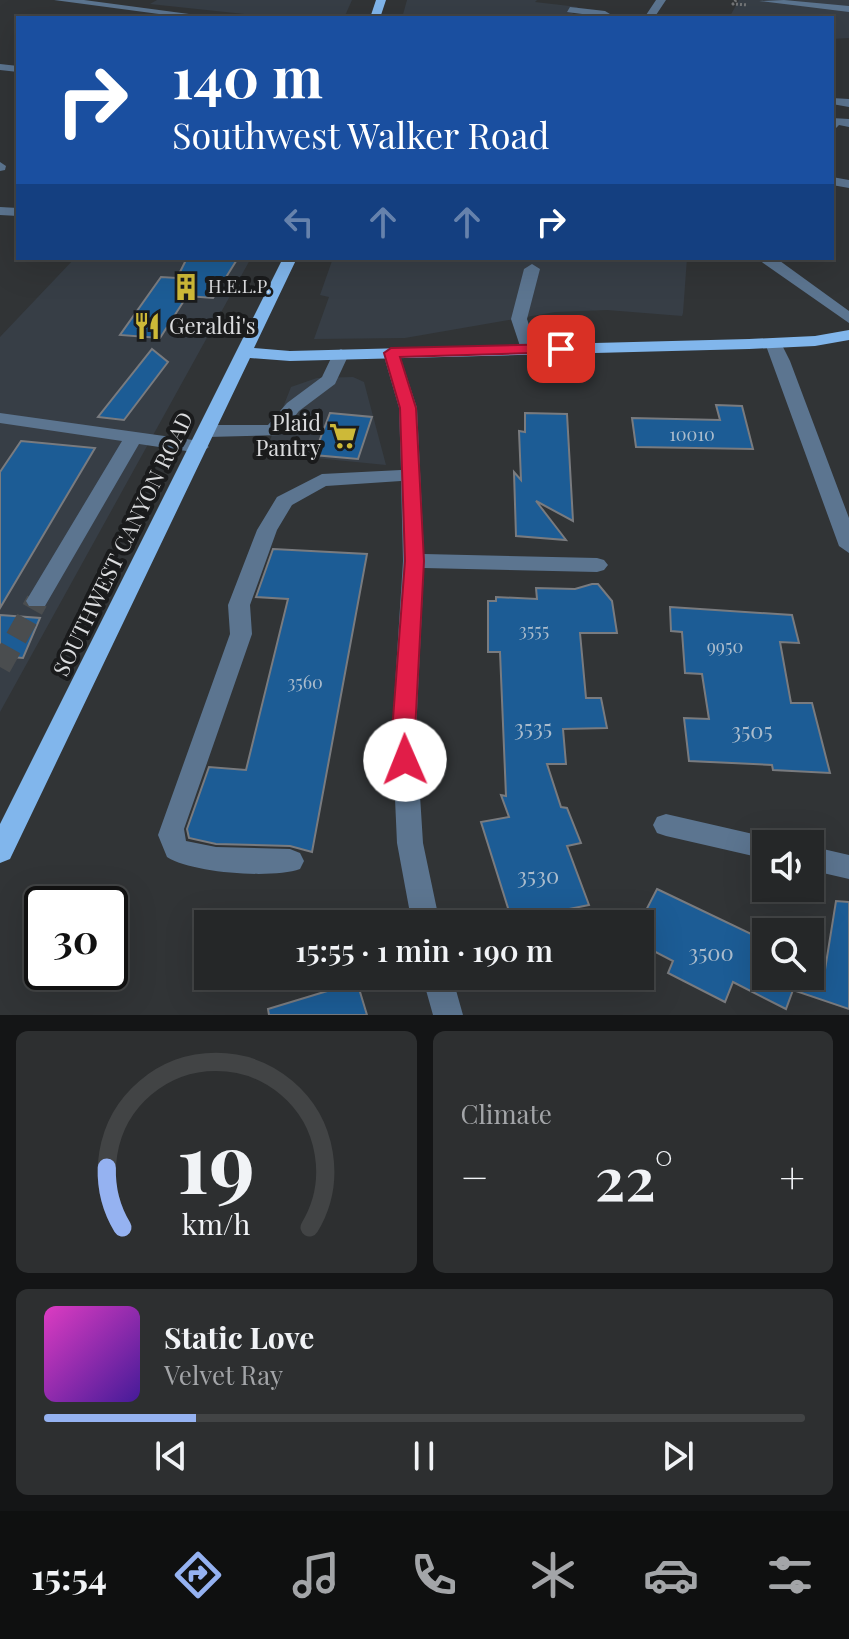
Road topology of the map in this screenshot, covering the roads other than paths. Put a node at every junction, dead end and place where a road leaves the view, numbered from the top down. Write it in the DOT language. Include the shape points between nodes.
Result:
graph roads {
  1 [pos="59,0"];
  2 [pos="579,0"];
  3 [pos="764,1"];
  4 [pos="849,9"];
  5 [pos="566,14"];
  6 [pos="605,14"];
  7 [pos="197,16"];
  8 [pos="289,260"];
  9 [pos="767,260"];
  10 [pos="532,269"];
  11 [pos="849,318"];
  12 [pos="849,335"];
  13 [pos="773,343"];
  14 [pos="529,349"];
  15 [pos="244,352"];
  16 [pos="391,353"];
  17 [pos="341,354"];
  18 [pos="0,418"];
  19 [pos="134,437"];
  20 [pos="204,439"];
  21 [pos="411,475"];
  22 [pos="841,500"];
  23 [pos="849,546"];
  24 [pos="414,561"];
  25 [pos="597,565"];
  26 [pos="37,601"];
  27 [pos="666,825"];
  28 [pos="752,845"];
  29 [pos="0,851"];
  30 [pos="290,861"];
  31 [pos="824,861"];
  32 [pos="849,867"];
  33 [pos="423,910"];
  34 [pos="441,990"];
  35 [pos="448,1015"];
  1 -- 7 [label="street"];
  2 -- 5 [label="street"];
  3 -- 4 [label="street"];
  5 -- 6 [label="street"];
  8 -- 15 [label="main road, SOUTHWEST CANYON ROAD"];
  9 -- 11 [label="street" via="795,275 807,290"];
  10 -- 14 [label="street" via="519,319"];
  12 -- 13 [label="main road"];
  13 -- 14 [label="main road"];
  13 -- 22 [label="street"];
  14 -- 16 [label="main road"];
  15 -- 17 [label="main road"];
  15 -- 20 [label="main road, SOUTHWEST CANYON ROAD"];
  16 -- 17 [label="main road"];
  16 -- 21 [label="street" via="408,408"];
  17 -- 20 [label="street" via="329,380 288,411 273,431"];
  18 -- 19 [label="street"];
  19 -- 20 [label="street"];
  19 -- 26 [label="street"];
  20 -- 29 [label="main road, SOUTHWEST CANYON ROAD"];
  21 -- 24 [label="street"];
  21 -- 30 [label="street" via="322,480 284,501 267,530 239,605 241,634 171,829 172,843 179,852 204,858"];
  22 -- 23 [label="street"];
  24 -- 25 [label="street"];
  24 -- 33 [label="street" via="404,732 410,843"];
  27 -- 28 [label="street"];
  31 -- 32 [label="street"];
  34 -- 35 [label="street"];
}
